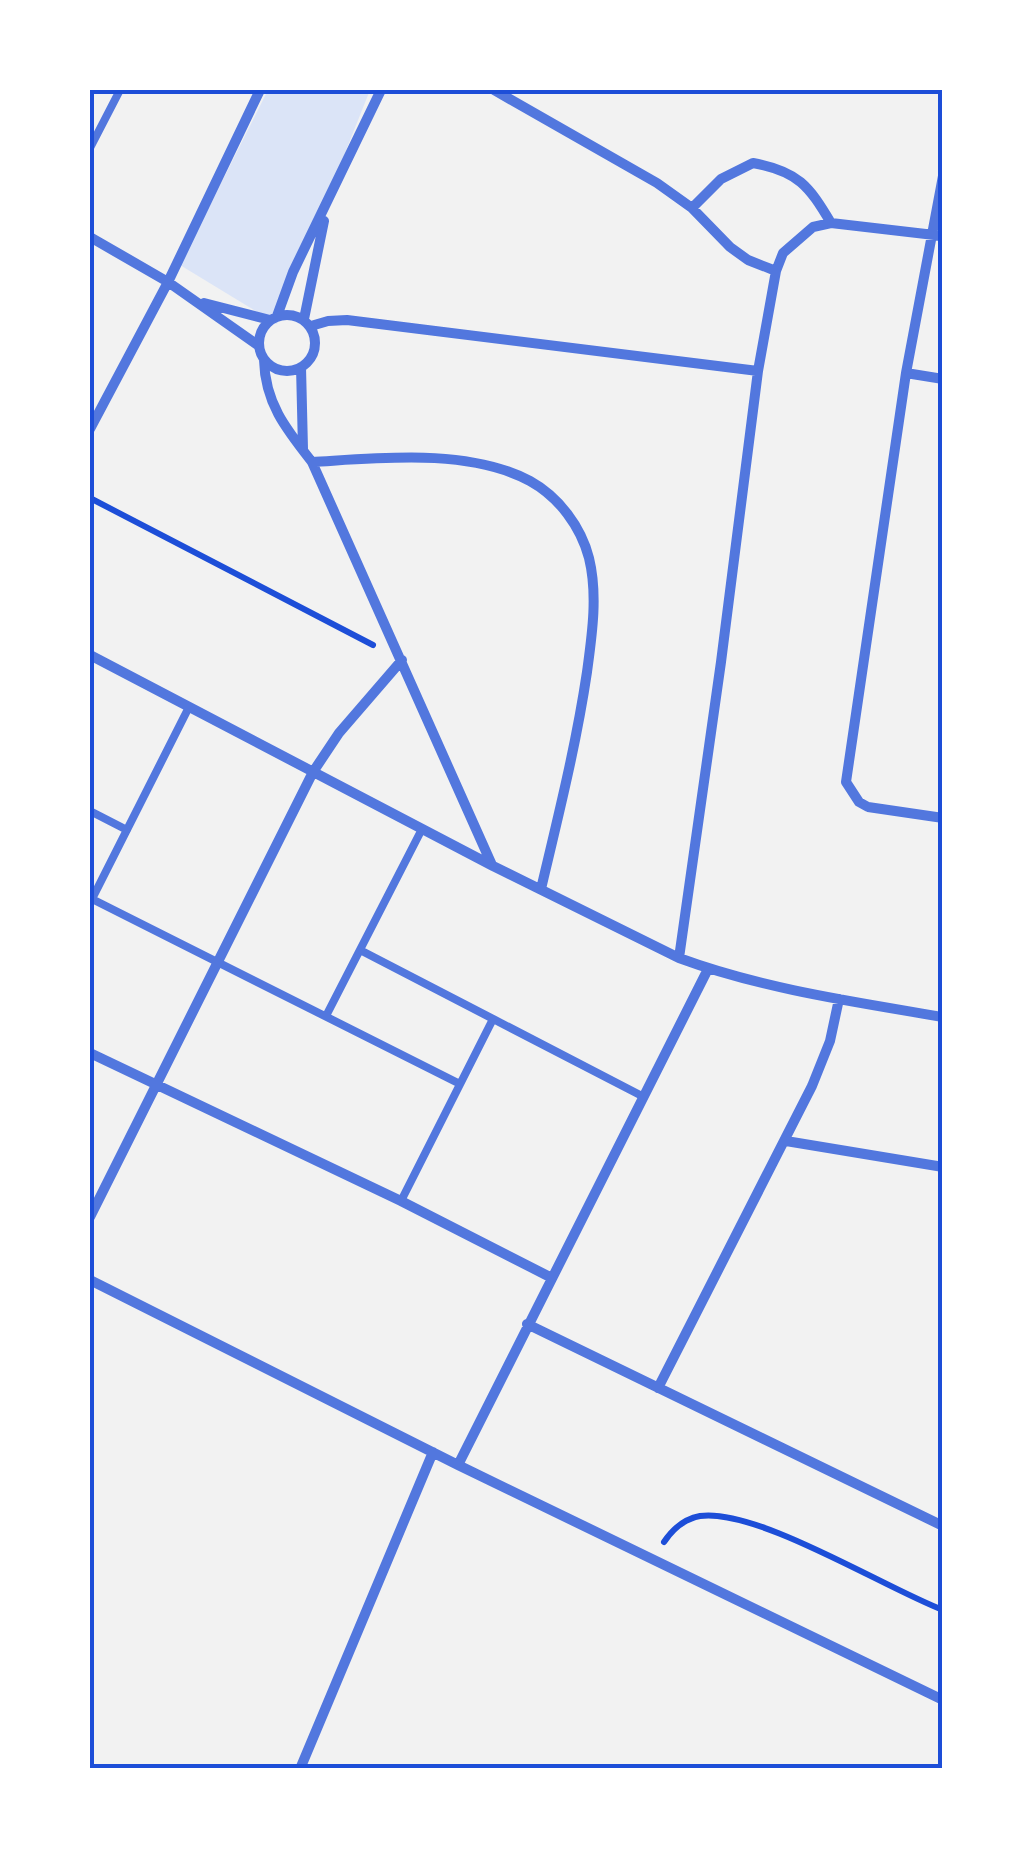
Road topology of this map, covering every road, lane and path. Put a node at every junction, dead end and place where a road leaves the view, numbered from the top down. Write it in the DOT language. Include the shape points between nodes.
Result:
graph roads {
  1 [pos="120,90"];
  2 [pos="260,90"];
  3 [pos="381,90"];
  4 [pos="494,90"];
  5 [pos="90,148"];
  6 [pos="943,176"];
  7 [pos="692,208"];
  8 [pos="326,210"];
  9 [pos="831,223"];
  10 [pos="937,235"];
  11 [pos="90,238"];
  12 [pos="776,271"];
  13 [pos="168,282"];
  14 [pos="198,302"];
  15 [pos="273,318"];
  16 [pos="308,323"];
  17 [pos="259,346"];
  18 [pos="264,360"];
  19 [pos="302,367"];
  20 [pos="758,371"];
  21 [pos="906,373"];
  22 [pos="943,378"];
  23 [pos="90,430"];
  24 [pos="303,450"];
  25 [pos="312,462"];
  26 [pos="90,498"];
  27 [pos="90,656"];
  28 [pos="402,660"];
  29 [pos="189,706"];
  30 [pos="314,772"];
  31 [pos="90,811"];
  32 [pos="943,818"];
  33 [pos="422,829"];
  34 [pos="127,830"];
  35 [pos="492,866"];
  36 [pos="541,889"];
  37 [pos="91,898"];
  38 [pos="360,950"];
  39 [pos="678,958"];
  40 [pos="219,962"];
  41 [pos="708,969"];
  42 [pos="839,1000"];
  43 [pos="326,1016"];
  44 [pos="493,1018"];
  45 [pos="943,1018"];
  46 [pos="90,1053"];
  47 [pos="460,1084"];
  48 [pos="157,1086"];
  49 [pos="642,1096"];
  50 [pos="786,1142"];
  51 [pos="943,1167"];
  52 [pos="401,1202"];
  53 [pos="90,1218"];
  54 [pos="550,1277"];
  55 [pos="90,1280"];
  56 [pos="527,1324"];
  57 [pos="658,1388"];
  58 [pos="433,1452"];
  59 [pos="458,1464"];
  60 [pos="943,1526"];
  61 [pos="652,1559"];
  62 [pos="943,1610"];
  63 [pos="943,1700"];
  64 [pos="300,1769"];
  1 -- 5 [label="lane"];
  2 -- 13 [label="street"];
  3 -- 8 [label="street"];
  4 -- 7 [label="street"];
  6 -- 10 [label="street"];
  7 -- 9 [label="street" via="721,179 754,163 804,183"];
  7 -- 12 [label="street" via="730,247"];
  8 -- 15 [label="street"];
  8 -- 16 [label="street"];
  9 -- 10 [label="street"];
  9 -- 12 [label="street" via="798,238"];
  10 -- 21 [label="street"];
  11 -- 13 [label="street"];
  12 -- 20 [label="street"];
  13 -- 14 [label="street"];
  13 -- 23 [label="street"];
  14 -- 15 [label="street"];
  14 -- 17 [label="street"];
  15 -- 16 [label="street" via="296,316"];
  15 -- 17 [label="street"];
  16 -- 19 [label="street" via="314,353"];
  16 -- 20 [label="street" via="347,320"];
  17 -- 18 [label="street"];
  18 -- 19 [label="street" via="284,370"];
  18 -- 24 [label="street" via="268,398"];
  19 -- 24 [label="street"];
  20 -- 39 [label="street"];
  21 -- 22 [label="street"];
  21 -- 32 [label="street" via="846,782 868,807"];
  24 -- 25 [label="street"];
  25 -- 28 [label="street"];
  25 -- 36 [label="street" via="419,456 504,471 550,494 580,532 594,594 592,638"];
  26 -- 28 [label="path"];
  27 -- 29 [label="street"];
  28 -- 30 [label="street"];
  28 -- 35 [label="street"];
  29 -- 30 [label="street"];
  29 -- 34 [label="lane"];
  30 -- 33 [label="street"];
  30 -- 40 [label="street"];
  31 -- 34 [label="lane"];
  33 -- 35 [label="street"];
  33 -- 38 [label="lane"];
  34 -- 37 [label="lane"];
  35 -- 36 [label="street"];
  36 -- 39 [label="street"];
  37 -- 40 [label="lane"];
  38 -- 43 [label="lane"];
  38 -- 44 [label="lane"];
  39 -- 41 [label="street"];
  40 -- 43 [label="lane"];
  40 -- 48 [label="street"];
  41 -- 42 [label="street"];
  41 -- 49 [label="street"];
  42 -- 45 [label="street"];
  42 -- 50 [label="street" via="830,1041"];
  43 -- 47 [label="lane"];
  44 -- 47 [label="lane"];
  44 -- 49 [label="lane"];
  46 -- 48 [label="street"];
  47 -- 52 [label="lane"];
  48 -- 52 [label="street"];
  48 -- 53 [label="street"];
  49 -- 54 [label="street"];
  50 -- 51 [label="street"];
  50 -- 57 [label="street"];
  52 -- 54 [label="street"];
  54 -- 56 [label="street"];
  55 -- 58 [label="street"];
  56 -- 57 [label="street"];
  56 -- 59 [label="street"];
  57 -- 60 [label="street"];
  58 -- 59 [label="street"];
  58 -- 64 [label="street"];
  59 -- 61 [label="street"];
  61 -- 62 [label="path" via="683,1522 728,1518 771,1530"];
  61 -- 63 [label="street"];
}
